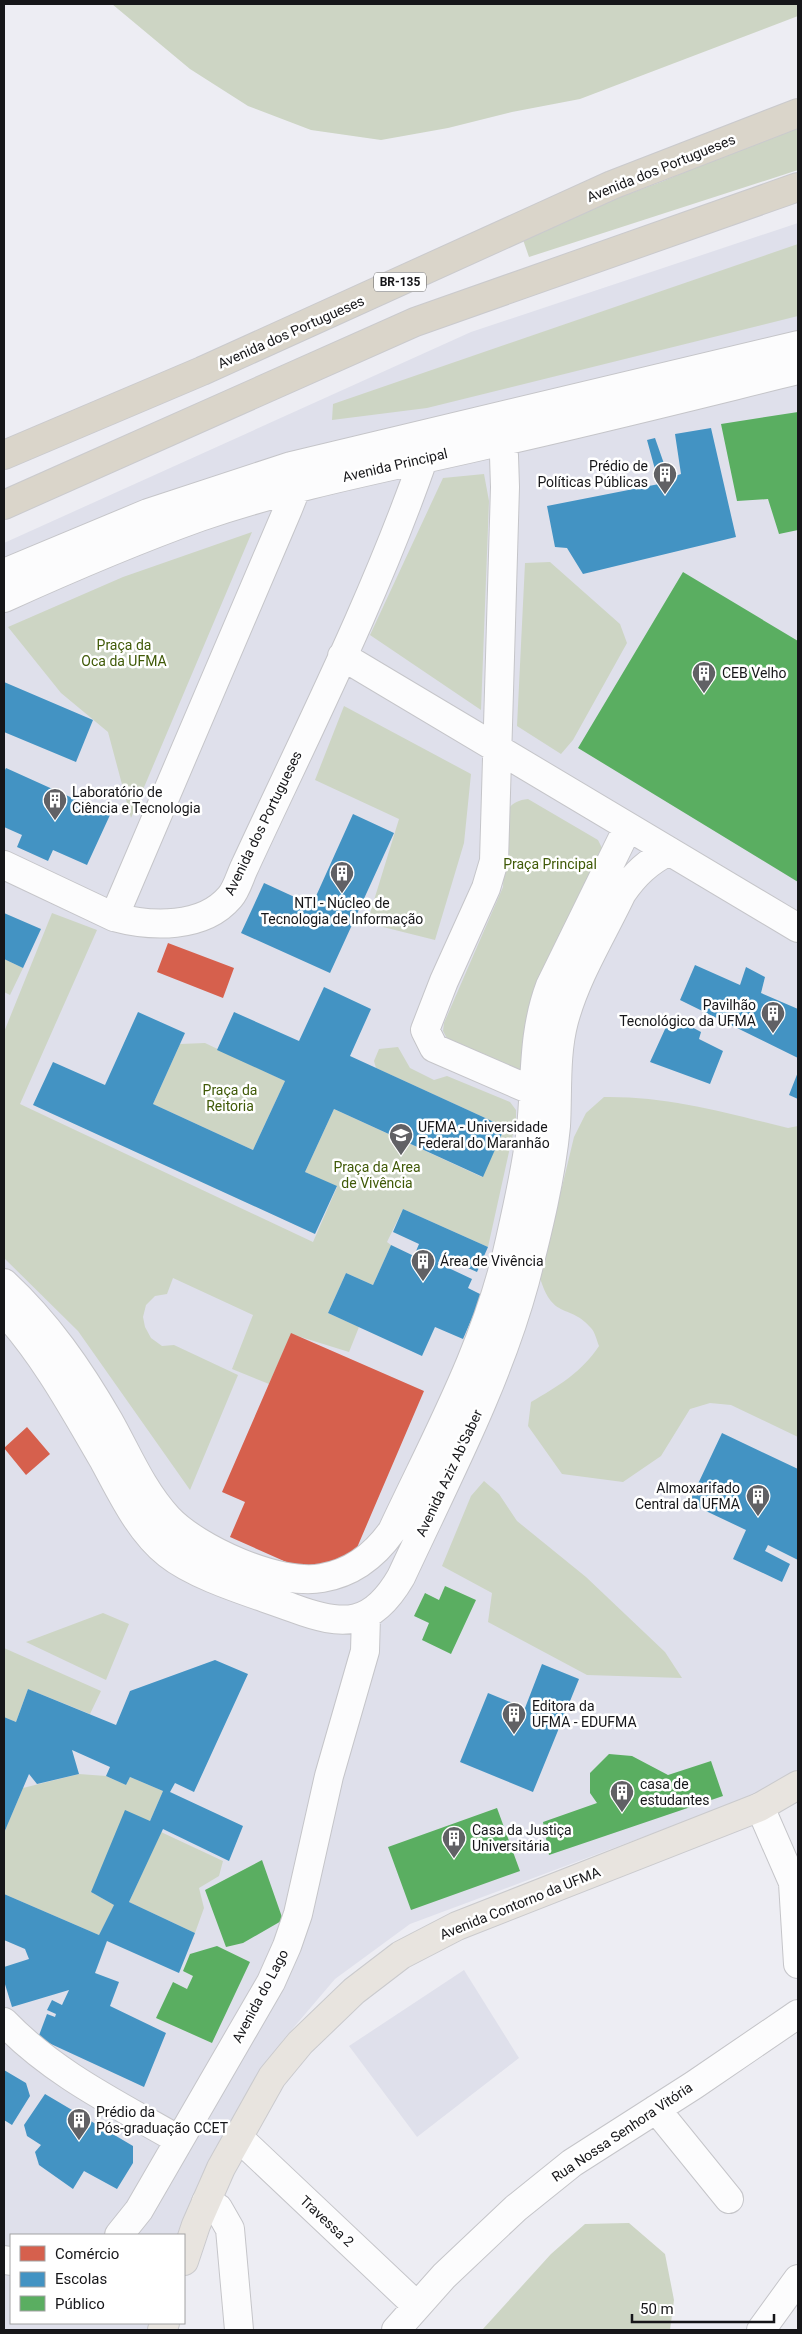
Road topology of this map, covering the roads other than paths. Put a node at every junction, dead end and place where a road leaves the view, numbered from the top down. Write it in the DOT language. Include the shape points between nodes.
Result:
graph roads {
  1 [pos="798,113"];
  2 [pos="798,187"];
  3 [pos="798,345"];
  4 [pos="798,370"];
  5 [pos="501,442"];
  6 [pos="422,446"];
  7 [pos="5,454"];
  8 [pos="293,478"];
  9 [pos="4,505"];
  10 [pos="4,573"];
  11 [pos="4,598"];
  12 [pos="342,656"];
  13 [pos="496,748"];
  14 [pos="628,827"];
  15 [pos="669,851"];
  16 [pos="4,865"];
  17 [pos="114,917"];
  18 [pos="798,928"];
  19 [pos="547,1045"];
  20 [pos="533,1091"];
  21 [pos="4,1283"];
  22 [pos="4,1311"];
  23 [pos="366,1616"];
  24 [pos="798,1785"];
  25 [pos="760,1807"];
  26 [pos="796,1888"];
  27 [pos="798,1964"];
  28 [pos="798,2014"];
  29 [pos="4,2022"];
  30 [pos="656,2109"];
  31 [pos="237,2136"];
  32 [pos="179,2140"];
  33 [pos="729,2199"];
  34 [pos="206,2202"];
  35 [pos="120,2234"];
  36 [pos="185,2258"];
  37 [pos="798,2279"];
  38 [pos="417,2306"];
  39 [pos="239,2330"];
  40 [pos="396,2330"];
  41 [pos="761,2330"];
  1 -- 7 [label="highway, Avenida dos Portugueses / BR-135" via="612,185 202,371"];
  2 -- 9 [label="highway" via="415,322"];
  3 -- 6 [label="street, Avenida Principal"];
  4 -- 5 [label="street, Avenida Principal"];
  5 -- 6 [label="street, Avenida Principal"];
  5 -- 13 [label="street" via="505,488"];
  6 -- 8 [label="street, Avenida Principal" via="360,471"];
  6 -- 12 [label="street, Avenida dos Portugueses" via="394,537"];
  8 -- 10 [label="street, Avenida Principal" via="148,513"];
  8 -- 11 [label="street, Avenida Principal"];
  8 -- 17 [label="street"];
  12 -- 13 [label="street"];
  12 -- 17 [label="street, Avenida dos Portugueses" via="231,896 215,911 194,919 143,923"];
  13 -- 14 [label="street"];
  13 -- 20 [label="street" via="491,875 425,1030 434,1048"];
  14 -- 15 [label="street"];
  14 -- 19 [label="street, Avenida Aziz Ab'Saber" via="550,986 541,1014"];
  15 -- 18 [label="street"];
  15 -- 19 [label="street, Avenida Aziz Ab'Saber" via="640,869 622,893 573,993 564,1021"];
  16 -- 17 [label="street, Avenida dos Portugueses"];
  19 -- 20 [label="street, Avenida Aziz Ab'Saber"];
  19 -- 23 [label="street, Avenida Aziz Ab'Saber" via="552,1159 514,1319 480,1407 401,1577 390,1596"];
  20 -- 21 [label="street, Avenida Aziz Ab'Saber" via="526,1163 511,1234 498,1290 481,1336 392,1531 380,1548 344,1572 321,1578 295,1578 272,1573 226,1557 189,1536 152,1498 68,1354"];
  22 -- 23 [label="street" via="54,1374 133,1513 168,1555 213,1578 318,1617 348,1620"];
  23 -- 32 [label="street, Avenida do Lago" via="365,1651 329,1776 298,1914 287,1946 270,1982"];
  24 -- 25 [label="main road, Avenida Contorno da UFMA"];
  25 -- 26 [label="street"];
  25 -- 31 [label="main road, Avenida Contorno da UFMA" via="457,1926 401,1956 354,1991 300,2043 272,2076"];
  26 -- 27 [label="street"];
  28 -- 30 [label="street, Rua Nossa Senhora Vitória"];
  29 -- 32 [label="street" via="55,2067"];
  30 -- 33 [label="street"];
  30 -- 38 [label="street, Rua Nossa Senhora Vitória" via="572,2163 516,2208"];
  31 -- 34 [label="main road, Avenida Contorno da UFMA"];
  31 -- 38 [label="street, Travessa 2"];
  32 -- 35 [label="street, Avenida do Lago" via="138,2210"];
  34 -- 36 [label="main road, Avenida Contorno da UFMA"];
  34 -- 39 [label="street" via="218,2208 230,2229"];
  37 -- 41 [label="street"];
  38 -- 40 [label="street, Rua Nossa Senhora Vitória"];
}
